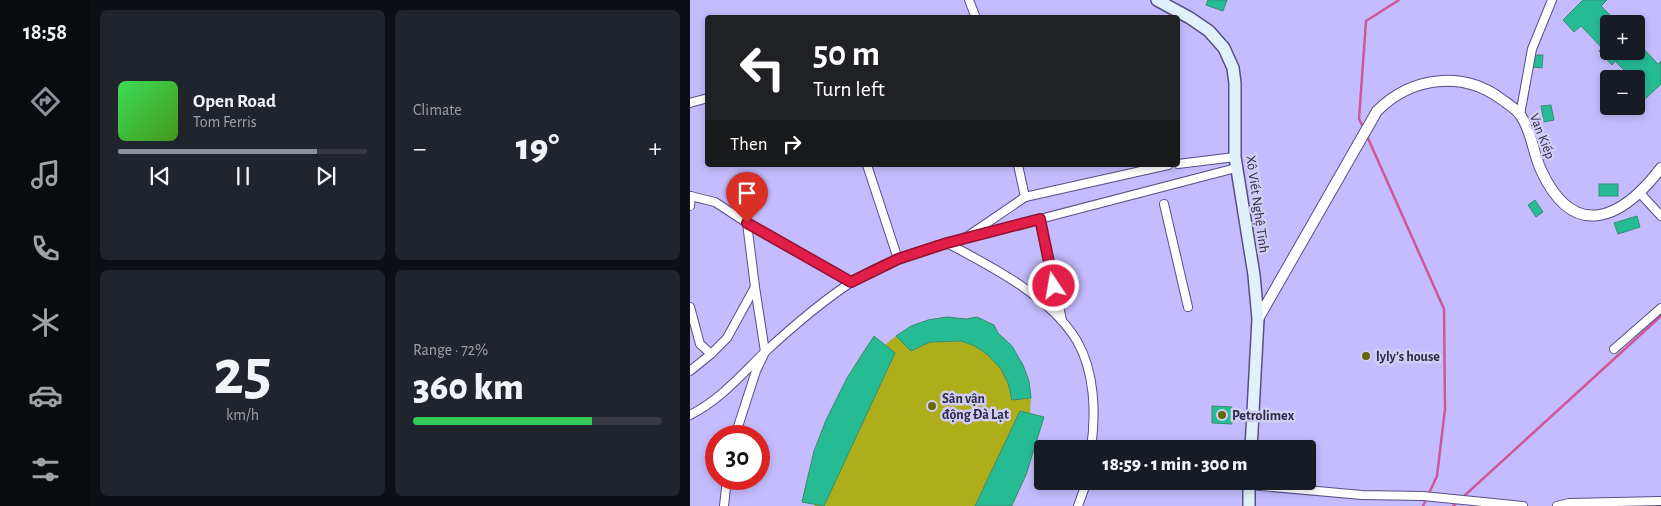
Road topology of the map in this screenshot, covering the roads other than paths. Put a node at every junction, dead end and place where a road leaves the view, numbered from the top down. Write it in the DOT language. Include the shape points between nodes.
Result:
graph roads {
  1 [pos="969,0"];
  2 [pos="1157,0"];
  3 [pos="1552,0"];
  4 [pos="975,15"];
  5 [pos="705,99"];
  6 [pos="690,104"];
  7 [pos="1520,114"];
  8 [pos="1236,163"];
  9 [pos="1180,164"];
  10 [pos="868,167"];
  11 [pos="1018,167"];
  12 [pos="1159,167"];
  13 [pos="1661,168"];
  14 [pos="1639,192"];
  15 [pos="691,196"];
  16 [pos="1025,196"];
  17 [pos="1164,204"];
  18 [pos="690,206"];
  19 [pos="1661,216"];
  20 [pos="1040,219"];
  21 [pos="747,223"];
  22 [pos="962,240"];
  23 [pos="947,243"];
  24 [pos="898,259"];
  25 [pos="851,282"];
  26 [pos="755,288"];
  27 [pos="690,307"];
  28 [pos="1188,307"];
  29 [pos="1661,308"];
  30 [pos="1258,319"];
  31 [pos="1062,320"];
  32 [pos="1614,349"];
  33 [pos="765,352"];
  34 [pos="711,354"];
  35 [pos="690,371"];
  36 [pos="690,415"];
  37 [pos="739,425"];
  38 [pos="1092,440"];
  39 [pos="1251,440"];
  40 [pos="726,490"];
  41 [pos="1084,490"];
  42 [pos="1249,490"];
  43 [pos="1315,490"];
  44 [pos="1661,502"];
  45 [pos="724,506"];
  46 [pos="1078,506"];
  47 [pos="1249,506"];
  48 [pos="1523,506"];
  49 [pos="1557,506"];
  1 -- 4 [label="street"];
  2 -- 8 [label="main road, Xô Viết Nghệ Tĩnh" via="1209,31 1229,56 1235,83"];
  3 -- 7 [label="street" via="1532,49"];
  5 -- 6 [label="street"];
  7 -- 14 [label="street, Vạn Kiếp" via="1540,168 1556,196 1570,208 1595,217 1612,212"];
  7 -- 30 [label="street, Vạn Kiếp" via="1491,92 1456,80 1410,88 1394,96 1378,111 1354,150"];
  8 -- 9 [label="street"];
  8 -- 20 [label="street"];
  8 -- 30 [label="main road, Xô Viết Nghệ Tĩnh"];
  10 -- 24 [label="street"];
  11 -- 16 [label="street"];
  12 -- 16 [label="street"];
  13 -- 14 [label="street, Vạn Kiếp"];
  14 -- 19 [label="street"];
  15 -- 18 [label="street"];
  15 -- 21 [label="street" via="715,202"];
  16 -- 22 [label="street"];
  17 -- 28 [label="street"];
  20 -- 22 [label="street"];
  20 -- 31 [label="street"];
  21 -- 25 [label="street"];
  21 -- 26 [label="street"];
  22 -- 23 [label="street"];
  23 -- 24 [label="street"];
  23 -- 31 [label="street" via="1024,289"];
  24 -- 25 [label="street"];
  25 -- 33 [label="street"];
  26 -- 33 [label="street"];
  26 -- 34 [label="street" via="726,338"];
  27 -- 34 [label="street" via="700,344"];
  29 -- 32 [label="street"];
  30 -- 39 [label="main road, Xô Viết Nghệ Tĩnh"];
  31 -- 38 [label="street" via="1078,342 1092,387"];
  33 -- 36 [label="street" via="733,384"];
  33 -- 37 [label="street"];
  34 -- 35 [label="street"];
  40 -- 45 [label="street"];
  41 -- 46 [label="street"];
  42 -- 47 [label="main road"];
  43 -- 48 [label="street"];
  44 -- 49 [label="street" via="1569,503"];
}
